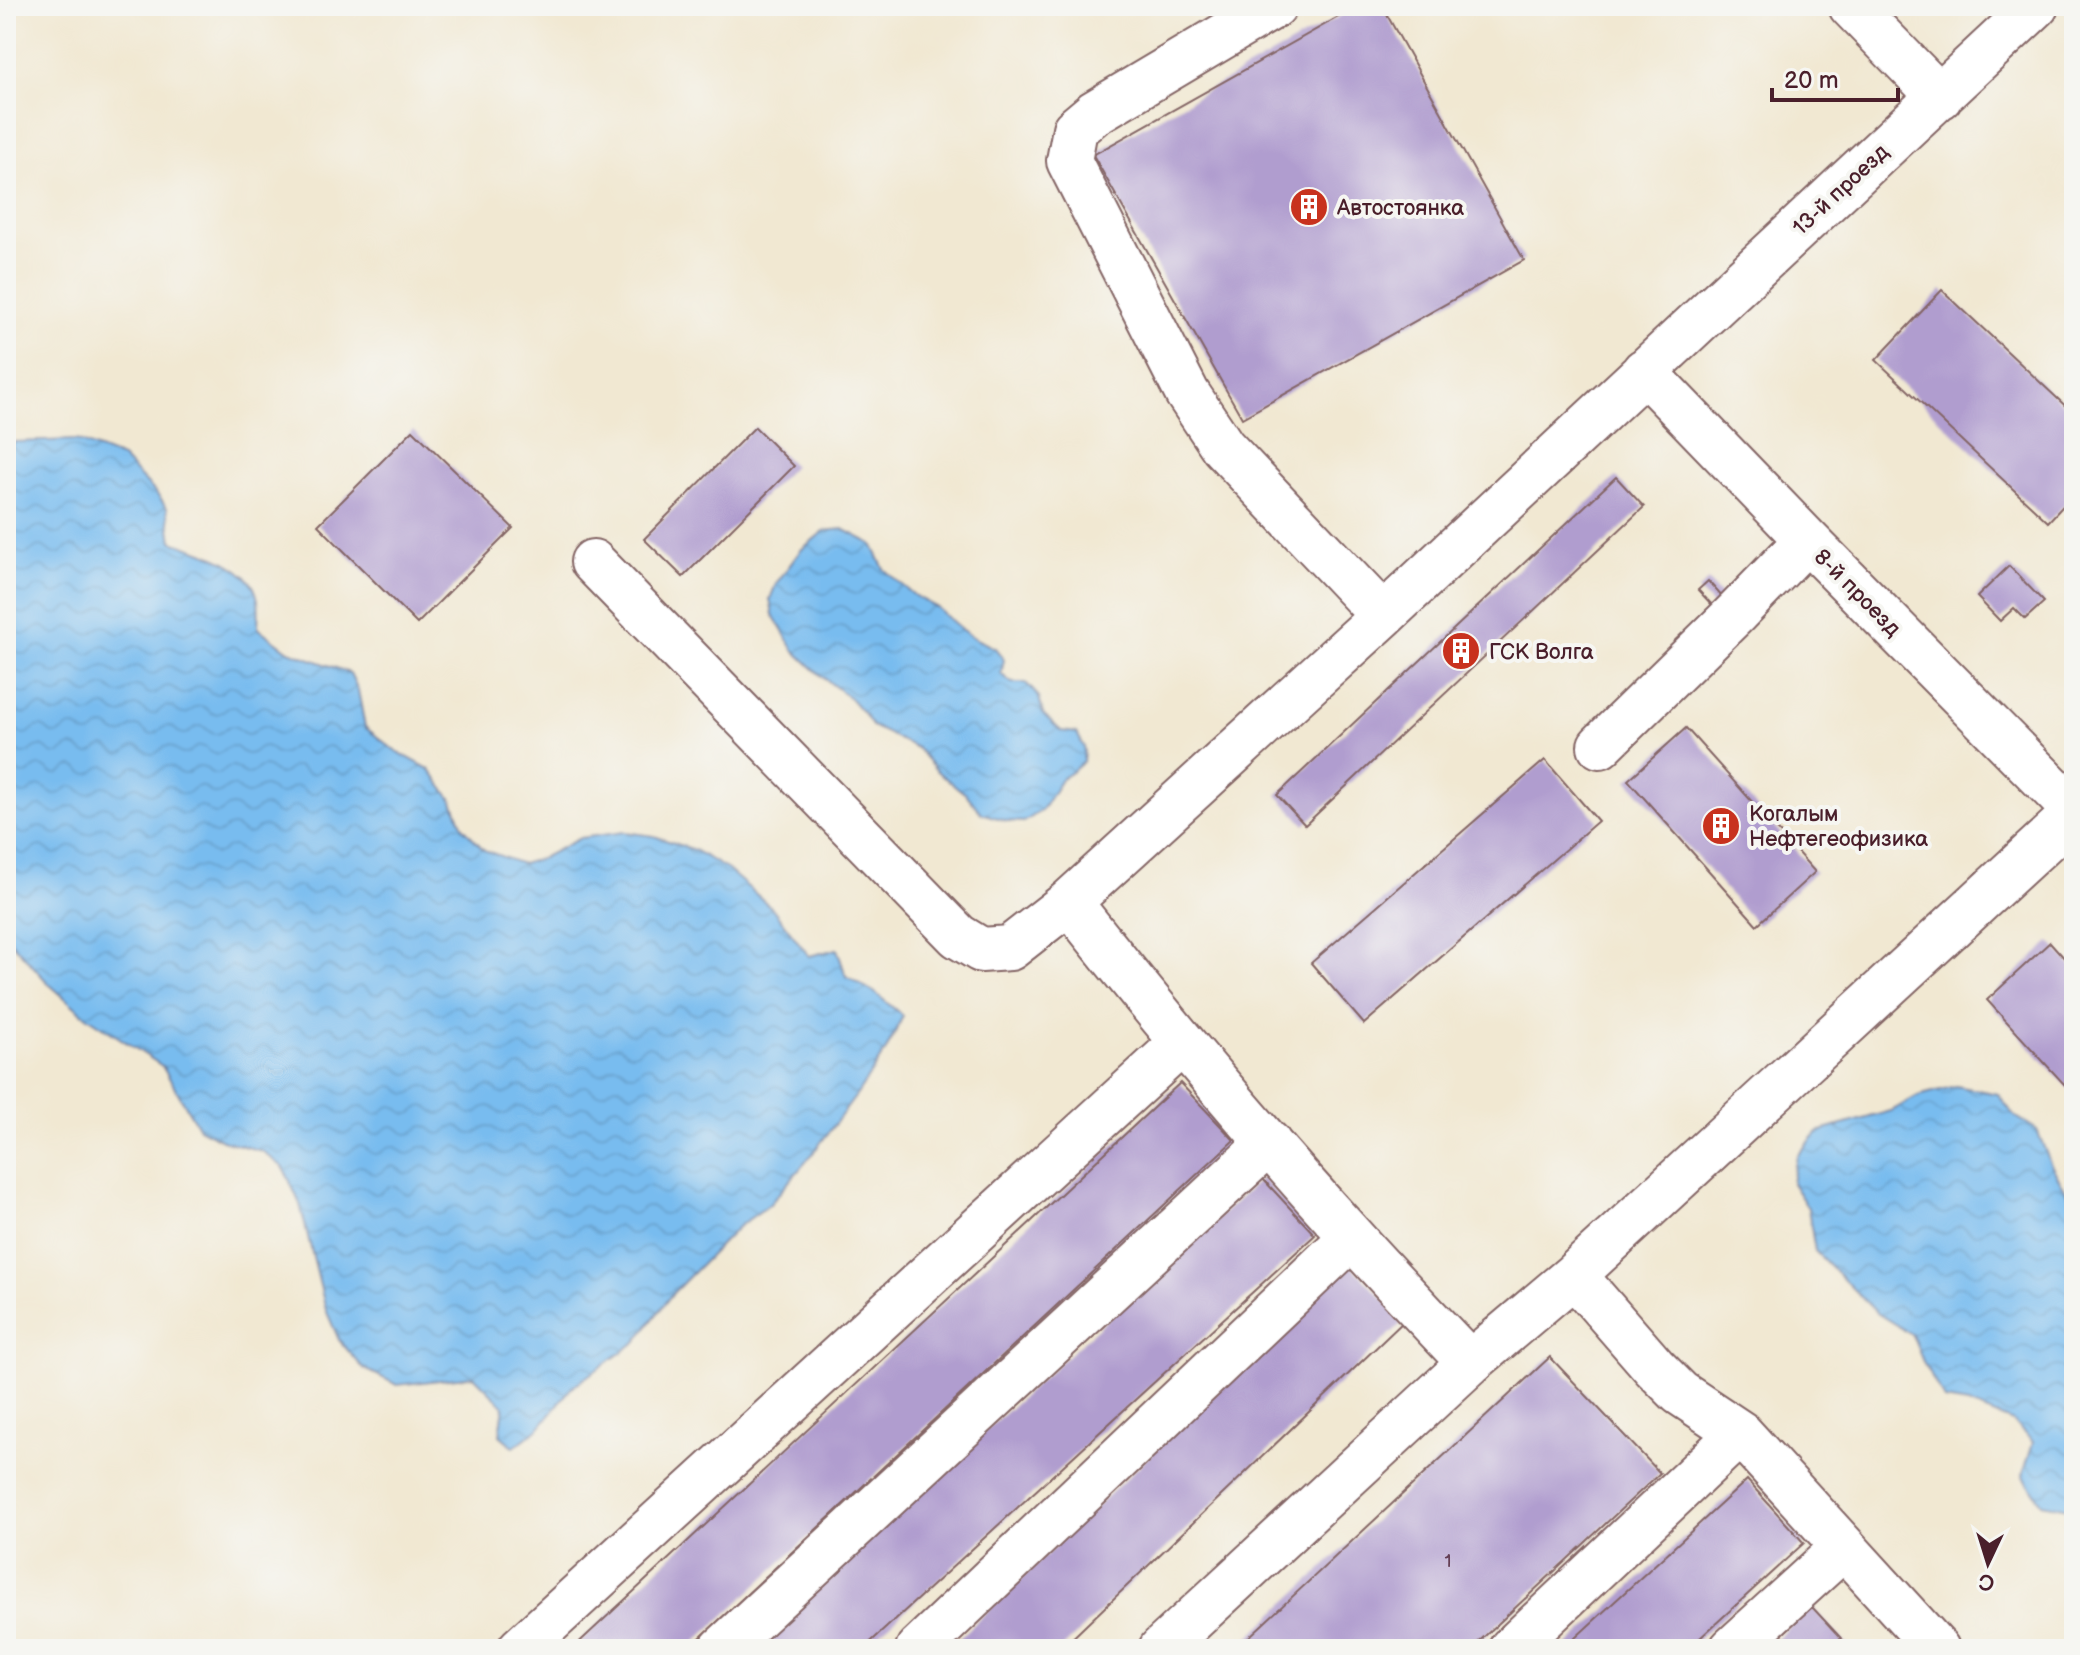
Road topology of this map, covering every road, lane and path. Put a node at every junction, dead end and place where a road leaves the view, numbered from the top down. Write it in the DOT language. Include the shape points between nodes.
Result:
graph roads {
  1 [pos="1274,6"];
  2 [pos="1851,6"];
  3 [pos="2036,6"];
  4 [pos="1940,97"];
  5 [pos="1644,371"];
  6 [pos="1807,540"];
  7 [pos="593,562"];
  8 [pos="1383,616"];
  9 [pos="1600,746"];
  10 [pos="2074,812"];
  11 [pos="1069,902"];
  12 [pos="1182,1043"];
  13 [pos="1269,1143"];
  14 [pos="1352,1237"];
  15 [pos="1574,1275"];
  16 [pos="1470,1363"];
  17 [pos="1740,1433"];
  18 [pos="1844,1547"];
  19 [pos="1934,1648"];
  20 [pos="520,1649"];
  21 [pos="722,1649"];
  22 [pos="918,1649"];
  23 [pos="1161,1649"];
  24 [pos="1511,1649"];
  25 [pos="1732,1649"];
  1 -- 8 [label="street" via="1094,113 1075,129 1069,161 1187,393 1223,447"];
  2 -- 4 [label="street"];
  3 -- 4 [label="street, 13-й проезд"];
  4 -- 5 [label="street, 13-й проезд"];
  5 -- 6 [label="street, 8-й проезд"];
  5 -- 8 [label="street, 13-й проезд"];
  6 -- 9 [label="street"];
  6 -- 10 [label="street, 8-й проезд"];
  7 -- 11 [label="street, 13-й проезд" via="958,936 981,950 1010,948"];
  8 -- 11 [label="street, 13-й проезд"];
  10 -- 15 [label="street"];
  11 -- 12 [label="street"];
  12 -- 13 [label="street"];
  12 -- 20 [label="street"];
  13 -- 14 [label="street"];
  13 -- 21 [label="street"];
  14 -- 16 [label="street"];
  14 -- 22 [label="street"];
  15 -- 16 [label="street"];
  15 -- 17 [label="street" via="1680,1393"];
  16 -- 23 [label="street"];
  17 -- 18 [label="street"];
  17 -- 24 [label="street"];
  18 -- 19 [label="street"];
  18 -- 25 [label="street"];
}
